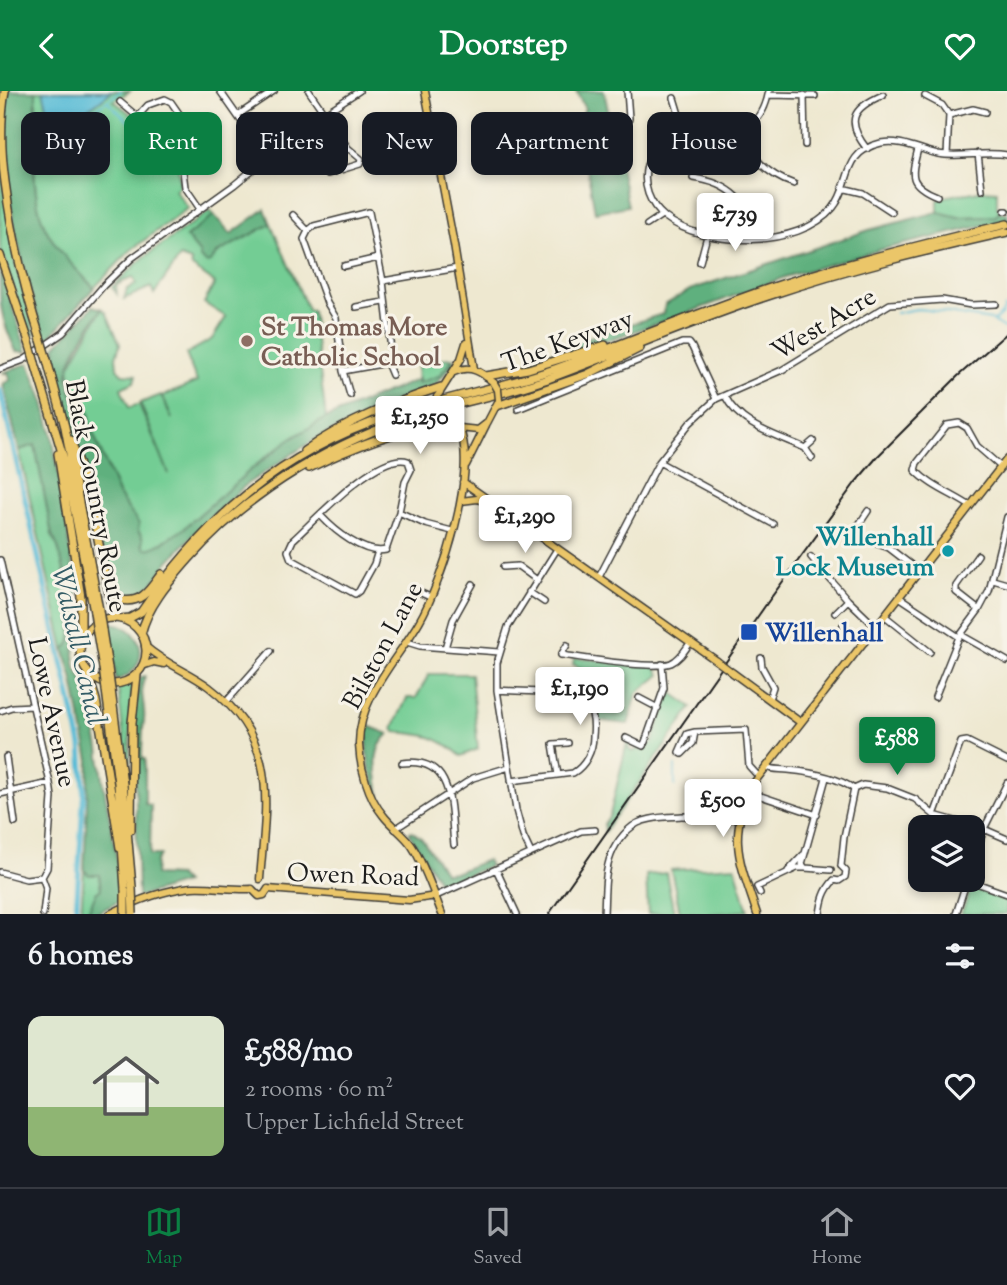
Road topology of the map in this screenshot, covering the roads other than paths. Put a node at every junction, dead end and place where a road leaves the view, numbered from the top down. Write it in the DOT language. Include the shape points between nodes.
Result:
graph roads {
  1 [pos="5,91"];
  2 [pos="220,91"];
  3 [pos="274,91"];
  4 [pos="309,91"];
  5 [pos="359,91"];
  6 [pos="425,91"];
  7 [pos="627,91"];
  8 [pos="769,93"];
  9 [pos="804,95"];
  10 [pos="883,95"];
  11 [pos="816,96"];
  12 [pos="925,96"];
  13 [pos="674,98"];
  14 [pos="120,102"];
  15 [pos="133,112"];
  16 [pos="142,112"];
  17 [pos="178,112"];
  18 [pos="236,112"];
  19 [pos="242,112"];
  20 [pos="323,112"];
  21 [pos="326,112"];
  22 [pos="629,112"];
  23 [pos="678,112"];
  24 [pos="985,112"];
  25 [pos="761,113"];
  26 [pos="949,115"];
  27 [pos="805,145"];
  28 [pos="348,148"];
  29 [pos="867,149"];
  30 [pos="918,149"];
  31 [pos="978,153"];
  32 [pos="947,155"];
  33 [pos="1007,155"];
  34 [pos="761,163"];
  35 [pos="184,175"];
  36 [pos="245,175"];
  37 [pos="647,175"];
  38 [pos="693,178"];
  39 [pos="989,180"];
  40 [pos="981,181"];
  41 [pos="794,184"];
  42 [pos="842,188"];
  43 [pos="982,190"];
  44 [pos="937,196"];
  45 [pos="874,199"];
  46 [pos="870,206"];
  47 [pos="200,209"];
  48 [pos="892,212"];
  49 [pos="293,215"];
  50 [pos="662,215"];
  51 [pos="1007,224"];
  52 [pos="647,225"];
  53 [pos="308,231"];
  54 [pos="1007,232"];
  55 [pos="707,236"];
  56 [pos="757,239"];
  57 [pos="0,255"];
  58 [pos="378,258"];
  59 [pos="700,262"];
  60 [pos="344,266"];
  61 [pos="458,268"];
  62 [pos="383,281"];
  63 [pos="384,302"];
  64 [pos="996,304"];
  65 [pos="356,307"];
  66 [pos="649,332"];
  67 [pos="659,337"];
  68 [pos="467,338"];
  69 [pos="387,363"];
  70 [pos="2,369"];
  71 [pos="474,369"];
  72 [pos="343,371"];
  73 [pos="392,375"];
  74 [pos="450,375"];
  75 [pos="486,376"];
  76 [pos="441,387"];
  77 [pos="350,395"];
  78 [pos="725,396"];
  79 [pos="716,399"];
  80 [pos="498,403"];
  81 [pos="518,409"];
  82 [pos="447,420"];
  83 [pos="487,423"];
  84 [pos="65,427"];
  85 [pos="54,428"];
  86 [pos="458,428"];
  87 [pos="813,441"];
  88 [pos="805,448"];
  89 [pos="811,458"];
  90 [pos="1007,459"];
  91 [pos="659,462"];
  92 [pos="1001,467"];
  93 [pos="465,468"];
  94 [pos="264,480"];
  95 [pos="463,482"];
  96 [pos="264,492"];
  97 [pos="461,501"];
  98 [pos="492,504"];
  99 [pos="970,506"];
  100 [pos="868,511"];
  101 [pos="399,512"];
  102 [pos="321,516"];
  103 [pos="1007,517"];
  104 [pos="773,524"];
  105 [pos="452,531"];
  106 [pos="189,547"];
  107 [pos="557,549"];
  108 [pos="378,551"];
  109 [pos="978,555"];
  110 [pos="811,557"];
  111 [pos="0,560"];
  112 [pos="503,567"];
  113 [pos="104,571"];
  114 [pos="919,571"];
  115 [pos="599,577"];
  116 [pos="537,580"];
  117 [pos="993,580"];
  118 [pos="2,582"];
  119 [pos="415,582"];
  120 [pos="1007,584"];
  121 [pos="473,585"];
  122 [pos="412,589"];
  123 [pos="529,592"];
  124 [pos="409,597"];
  125 [pos="430,597"];
  126 [pos="899,597"];
  127 [pos="848,600"];
  128 [pos="544,603"];
  129 [pos="979,610"];
  130 [pos="96,611"];
  131 [pos="835,613"];
  132 [pos="885,616"];
  133 [pos="118,619"];
  134 [pos="843,625"];
  135 [pos="876,627"];
  136 [pos="141,634"];
  137 [pos="960,636"];
  138 [pos="407,642"];
  139 [pos="865,642"];
  140 [pos="690,643"];
  141 [pos="81,644"];
  142 [pos="568,645"];
  143 [pos="145,646"];
  144 [pos="445,647"];
  145 [pos="271,651"];
  146 [pos="499,652"];
  147 [pos="930,652"];
  148 [pos="761,658"];
  149 [pos="1006,659"];
  150 [pos="662,664"];
  151 [pos="173,667"];
  152 [pos="140,669"];
  153 [pos="86,670"];
  154 [pos="497,690"];
  155 [pos="934,697"];
  156 [pos="639,698"];
  157 [pos="769,699"];
  158 [pos="227,702"];
  159 [pos="33,706"];
  160 [pos="658,708"];
  161 [pos="0,711"];
  162 [pos="800,722"];
  163 [pos="695,732"];
  164 [pos="626,738"];
  165 [pos="568,743"];
  166 [pos="6,757"];
  167 [pos="1007,761"];
  168 [pos="402,762"];
  169 [pos="509,767"];
  170 [pos="766,767"];
  171 [pos="558,775"];
  172 [pos="758,776"];
  173 [pos="826,778"];
  174 [pos="511,781"];
  175 [pos="50,783"];
  176 [pos="1007,783"];
  177 [pos="854,789"];
  178 [pos="10,792"];
  179 [pos="448,792"];
  180 [pos="749,792"];
  181 [pos="0,794"];
  182 [pos="817,815"];
  183 [pos="934,815"];
  184 [pos="740,819"];
  185 [pos="15,823"];
  186 [pos="985,827"];
  187 [pos="395,828"];
  188 [pos="985,829"];
  189 [pos="595,830"];
  190 [pos="1007,839"];
  191 [pos="454,845"];
  192 [pos="531,853"];
  193 [pos="803,855"];
  194 [pos="126,859"];
  195 [pos="841,866"];
  196 [pos="805,868"];
  197 [pos="496,869"];
  198 [pos="831,870"];
  199 [pos="0,872"];
  200 [pos="785,875"];
  201 [pos="42,877"];
  202 [pos="260,879"];
  203 [pos="834,880"];
  204 [pos="985,886"];
  205 [pos="1007,886"];
  206 [pos="757,888"];
  207 [pos="128,889"];
  208 [pos="252,889"];
  209 [pos="268,889"];
  210 [pos="964,892"];
  211 [pos="1006,894"];
  212 [pos="436,896"];
  213 [pos="518,911"];
  214 [pos="43,914"];
  215 [pos="110,914"];
  216 [pos="125,914"];
  217 [pos="133,914"];
  218 [pos="442,914"];
  219 [pos="604,914"];
  220 [pos="757,914"];
  221 [pos="820,914"];
  222 [pos="956,914"];
  1 -- 84 [label="highway, Black Country Route, bridge" via="1,128 12,235"];
  2 -- 18 [label="street"];
  3 -- 19 [label="street"];
  4 -- 20 [label="street"];
  5 -- 21 [label="street"];
  6 -- 61 [label="main road"];
  7 -- 22 [label="street"];
  8 -- 9 [label="street"];
  8 -- 25 [label="street"];
  9 -- 11 [label="street"];
  9 -- 27 [label="street"];
  10 -- 29 [label="street" via="860,106 854,118 858,138"];
  12 -- 26 [label="street"];
  13 -- 23 [label="street"];
  14 -- 15 [label="street"];
  16 -- 17 [label="street" via="165,99"];
  24 -- 26 [label="street" via="973,109"];
  26 -- 32 [label="street"];
  28 -- 28 [label="street" via="358,155 360,164 328,174 323,171 323,165"];
  29 -- 30 [label="street" via="892,142"];
  29 -- 42 [label="street" via="851,163"];
  30 -- 32 [label="street"];
  30 -- 44 [label="street" via="912,171 915,183"];
  31 -- 32 [label="street"];
  31 -- 33 [label="street"];
  31 -- 40 [label="street"];
  34 -- 41 [label="street" via="771,175"];
  35 -- 47 [label="street" via="185,187"];
  36 -- 47 [label="street"];
  37 -- 50 [label="street" via="647,191"];
  38 -- 56 [label="street" via="719,184 734,195 753,218"];
  39 -- 40 [label="street"];
  40 -- 43 [label="street"];
  42 -- 45 [label="street"];
  42 -- 56 [label="street" via="835,205 822,218 786,234"];
  45 -- 46 [label="street"];
  45 -- 48 [label="street"];
  47 -- 70 [label="street" via="132,258 63,333"];
  49 -- 53 [label="street"];
  50 -- 52 [label="street"];
  50 -- 55 [label="street"];
  51 -- 66 [label="highway, The Keyway" via="825,271"];
  53 -- 58 [label="street" via="369,212"];
  53 -- 72 [label="street" via="305,244 336,318"];
  54 -- 67 [label="highway, The Keyway" via="828,277"];
  55 -- 56 [label="street"];
  55 -- 59 [label="street" via="706,254"];
  57 -- 85 [label="highway, Black Country Route, bridge"];
  58 -- 60 [label="street"];
  58 -- 62 [label="street"];
  61 -- 62 [label="street"];
  61 -- 68 [label="main road"];
  62 -- 63 [label="street"];
  63 -- 65 [label="street"];
  63 -- 69 [label="street" via="391,350"];
  64 -- 78 [label="street, West Acre" via="942,300 890,304 782,370"];
  66 -- 75 [label="highway" via="528,369"];
  66 -- 94 [label="highway, The Keyway" via="520,381 370,423"];
  67 -- 80 [label="highway" via="588,374"];
  67 -- 96 [label="highway, The Keyway" via="521,388 370,432"];
  68 -- 71 [label="main road"];
  68 -- 74 [label="main road" via="464,353"];
  69 -- 72 [label="street"];
  69 -- 73 [label="street"];
  71 -- 74 [label="main road"];
  71 -- 75 [label="main road"];
  72 -- 77 [label="street"];
  74 -- 76 [label="main road"];
  75 -- 80 [label="main road, bridge" via="498,390"];
  76 -- 82 [label="main road, bridge" via="439,413"];
  76 -- 94 [label="highway" via="364,415"];
  78 -- 79 [label="street, West Acre"];
  78 -- 88 [label="street" via="743,419"];
  79 -- 81 [label="street" via="692,347 682,343"];
  79 -- 91 [label="street" via="690,422"];
  80 -- 83 [label="main road"];
  82 -- 86 [label="main road"];
  82 -- 96 [label="highway" via="391,433"];
  83 -- 86 [label="main road" via="478,429"];
  83 -- 93 [label="main road"];
  84 -- 113 [label="highway" via="91,504"];
  84 -- 130 [label="highway, Black Country Route"];
  85 -- 130 [label="highway, Black Country Route"];
  85 -- 141 [label="highway" via="81,597"];
  86 -- 93 [label="main road" via="464,438"];
  87 -- 88 [label="street"];
  88 -- 89 [label="street"];
  90 -- 92 [label="main road"];
  91 -- 104 [label="street"];
  91 -- 115 [label="street"];
  92 -- 99 [label="main road"];
  92 -- 99 [label="street" via="976,446 960,422 947,425 915,470"];
  93 -- 95 [label="main road, Bilston Lane"];
  94 -- 106 [label="highway, The Keyway"];
  95 -- 97 [label="main road, Bilston Lane"];
  95 -- 98 [label="main road"];
  96 -- 136 [label="highway, The Keyway" via="180,569 148,613"];
  97 -- 98 [label="main road" via="477,499"];
  97 -- 105 [label="main road, Bilston Lane"];
  98 -- 107 [label="main road"];
  99 -- 114 [label="main road"];
  100 -- 114 [label="street" via="858,526 862,538 889,548"];
  101 -- 102 [label="street" via="411,470 402,459 357,481"];
  101 -- 105 [label="street"];
  101 -- 108 [label="street" via="387,549"];
  102 -- 108 [label="street" via="351,540"];
  102 -- 108 [label="street" via="289,547 291,559 355,594"];
  103 -- 117 [label="street"];
  105 -- 125 [label="main road, Bilston Lane"];
  106 -- 113 [label="highway" via="137,600 118,598"];
  106 -- 133 [label="highway, The Keyway" via="141,612"];
  107 -- 115 [label="main road"];
  107 -- 116 [label="street"];
  109 -- 129 [label="street" via="956,591"];
  110 -- 127 [label="street"];
  111 -- 118 [label="street, Lowe Avenue"];
  112 -- 116 [label="street" via="517,566"];
  113 -- 133 [label="highway"];
  114 -- 126 [label="main road"];
  115 -- 140 [label="main road"];
  116 -- 123 [label="street"];
  117 -- 120 [label="street"];
  117 -- 129 [label="street"];
  118 -- 159 [label="street, Lowe Avenue"];
  119 -- 122 [label="street"];
  121 -- 144 [label="street"];
  122 -- 124 [label="street"];
  122 -- 125 [label="street"];
  123 -- 128 [label="street"];
  123 -- 146 [label="street"];
  125 -- 138 [label="main road, Bilston Lane"];
  126 -- 132 [label="main road"];
  126 -- 137 [label="street"];
  127 -- 131 [label="street"];
  127 -- 135 [label="street"];
  129 -- 137 [label="street"];
  130 -- 194 [label="highway, Black Country Route, bridge"];
  132 -- 135 [label="main road"];
  132 -- 147 [label="street"];
  133 -- 136 [label="highway" via="134,625"];
  133 -- 141 [label="highway" via="94,624"];
  134 -- 139 [label="street"];
  135 -- 139 [label="main road"];
  136 -- 143 [label="highway"];
  137 -- 149 [label="street"];
  137 -- 155 [label="street"];
  138 -- 144 [label="street"];
  138 -- 187 [label="main road, Bilston Lane" via="368,703 359,738 362,767 373,798"];
  139 -- 162 [label="main road"];
  140 -- 150 [label="street" via="677,659"];
  140 -- 157 [label="main road, bridge"];
  141 -- 153 [label="highway"];
  142 -- 150 [label="street" via="561,655"];
  143 -- 151 [label="main road"];
  143 -- 152 [label="highway"];
  144 -- 146 [label="street"];
  145 -- 158 [label="street"];
  146 -- 154 [label="street"];
  148 -- 157 [label="street" via="774,687"];
  150 -- 160 [label="street" via="664,688"];
  151 -- 152 [label="main road" via="154,662"];
  151 -- 158 [label="main road"];
  152 -- 153 [label="highway" via="124,682 110,684"];
  152 -- 194 [label="highway" via="132,700"];
  153 -- 194 [label="highway" via="96,700 111,807"];
  154 -- 169 [label="street"];
  154 -- 171 [label="street" via="574,696 589,707 593,738 589,753 578,770"];
  156 -- 160 [label="street"];
  157 -- 162 [label="main road"];
  158 -- 202 [label="main road" via="250,730 264,769"];
  159 -- 161 [label="street"];
  159 -- 175 [label="street, Lowe Avenue"];
  160 -- 164 [label="street" via="643,746"];
  162 -- 170 [label="main road"];
  163 -- 172 [label="street" via="746,730 749,766"];
  165 -- 171 [label="street" via="553,744"];
  166 -- 178 [label="street"];
  167 -- 183 [label="street" via="964,740"];
  168 -- 179 [label="street" via="433,766"];
  169 -- 174 [label="street"];
  169 -- 179 [label="street" via="478,775"];
  170 -- 172 [label="main road"];
  170 -- 173 [label="street"];
  171 -- 174 [label="street"];
  172 -- 180 [label="main road"];
  173 -- 177 [label="street"];
  173 -- 182 [label="street"];
  174 -- 192 [label="street" via="519,823"];
  175 -- 178 [label="street"];
  175 -- 201 [label="street, Lowe Avenue" via="48,861"];
  176 -- 186 [label="street"];
  177 -- 183 [label="street" via="863,785 887,788 915,799"];
  177 -- 195 [label="street"];
  178 -- 181 [label="street"];
  178 -- 185 [label="street"];
  179 -- 187 [label="street"];
  179 -- 191 [label="street"];
  180 -- 182 [label="street"];
  180 -- 184 [label="main road"];
  182 -- 193 [label="street"];
  184 -- 219 [label="street" via="641,821 618,842 610,857"];
  184 -- 220 [label="main road" via="738,854"];
  187 -- 212 [label="main road, Bilston Lane" via="412,846"];
  188 -- 190 [label="street"];
  189 -- 192 [label="street" via="581,831"];
  192 -- 197 [label="street"];
  193 -- 196 [label="street"];
  193 -- 200 [label="street"];
  194 -- 207 [label="highway, Black Country Route"];
  195 -- 198 [label="street"];
  195 -- 203 [label="street" via="845,877"];
  196 -- 198 [label="street"];
  196 -- 200 [label="street"];
  197 -- 212 [label="street"];
  197 -- 213 [label="street"];
  198 -- 203 [label="street"];
  199 -- 201 [label="street" via="26,879"];
  200 -- 206 [label="street"];
  201 -- 214 [label="street, Lowe Avenue" via="46,888"];
  202 -- 208 [label="main road"];
  202 -- 209 [label="main road"];
  203 -- 221 [label="street" via="822,896"];
  204 -- 211 [label="street"];
  205 -- 211 [label="street"];
  207 -- 216 [label="highway, Black Country Route, bridge"];
  207 -- 217 [label="highway, Black Country Route, bridge"];
  208 -- 209 [label="main road" via="259,896"];
  208 -- 215 [label="main road" via="176,890"];
  209 -- 212 [label="main road, Owen Road" via="409,900"];
  210 -- 222 [label="street"];
  212 -- 218 [label="main road, Bilston Lane"];
}
